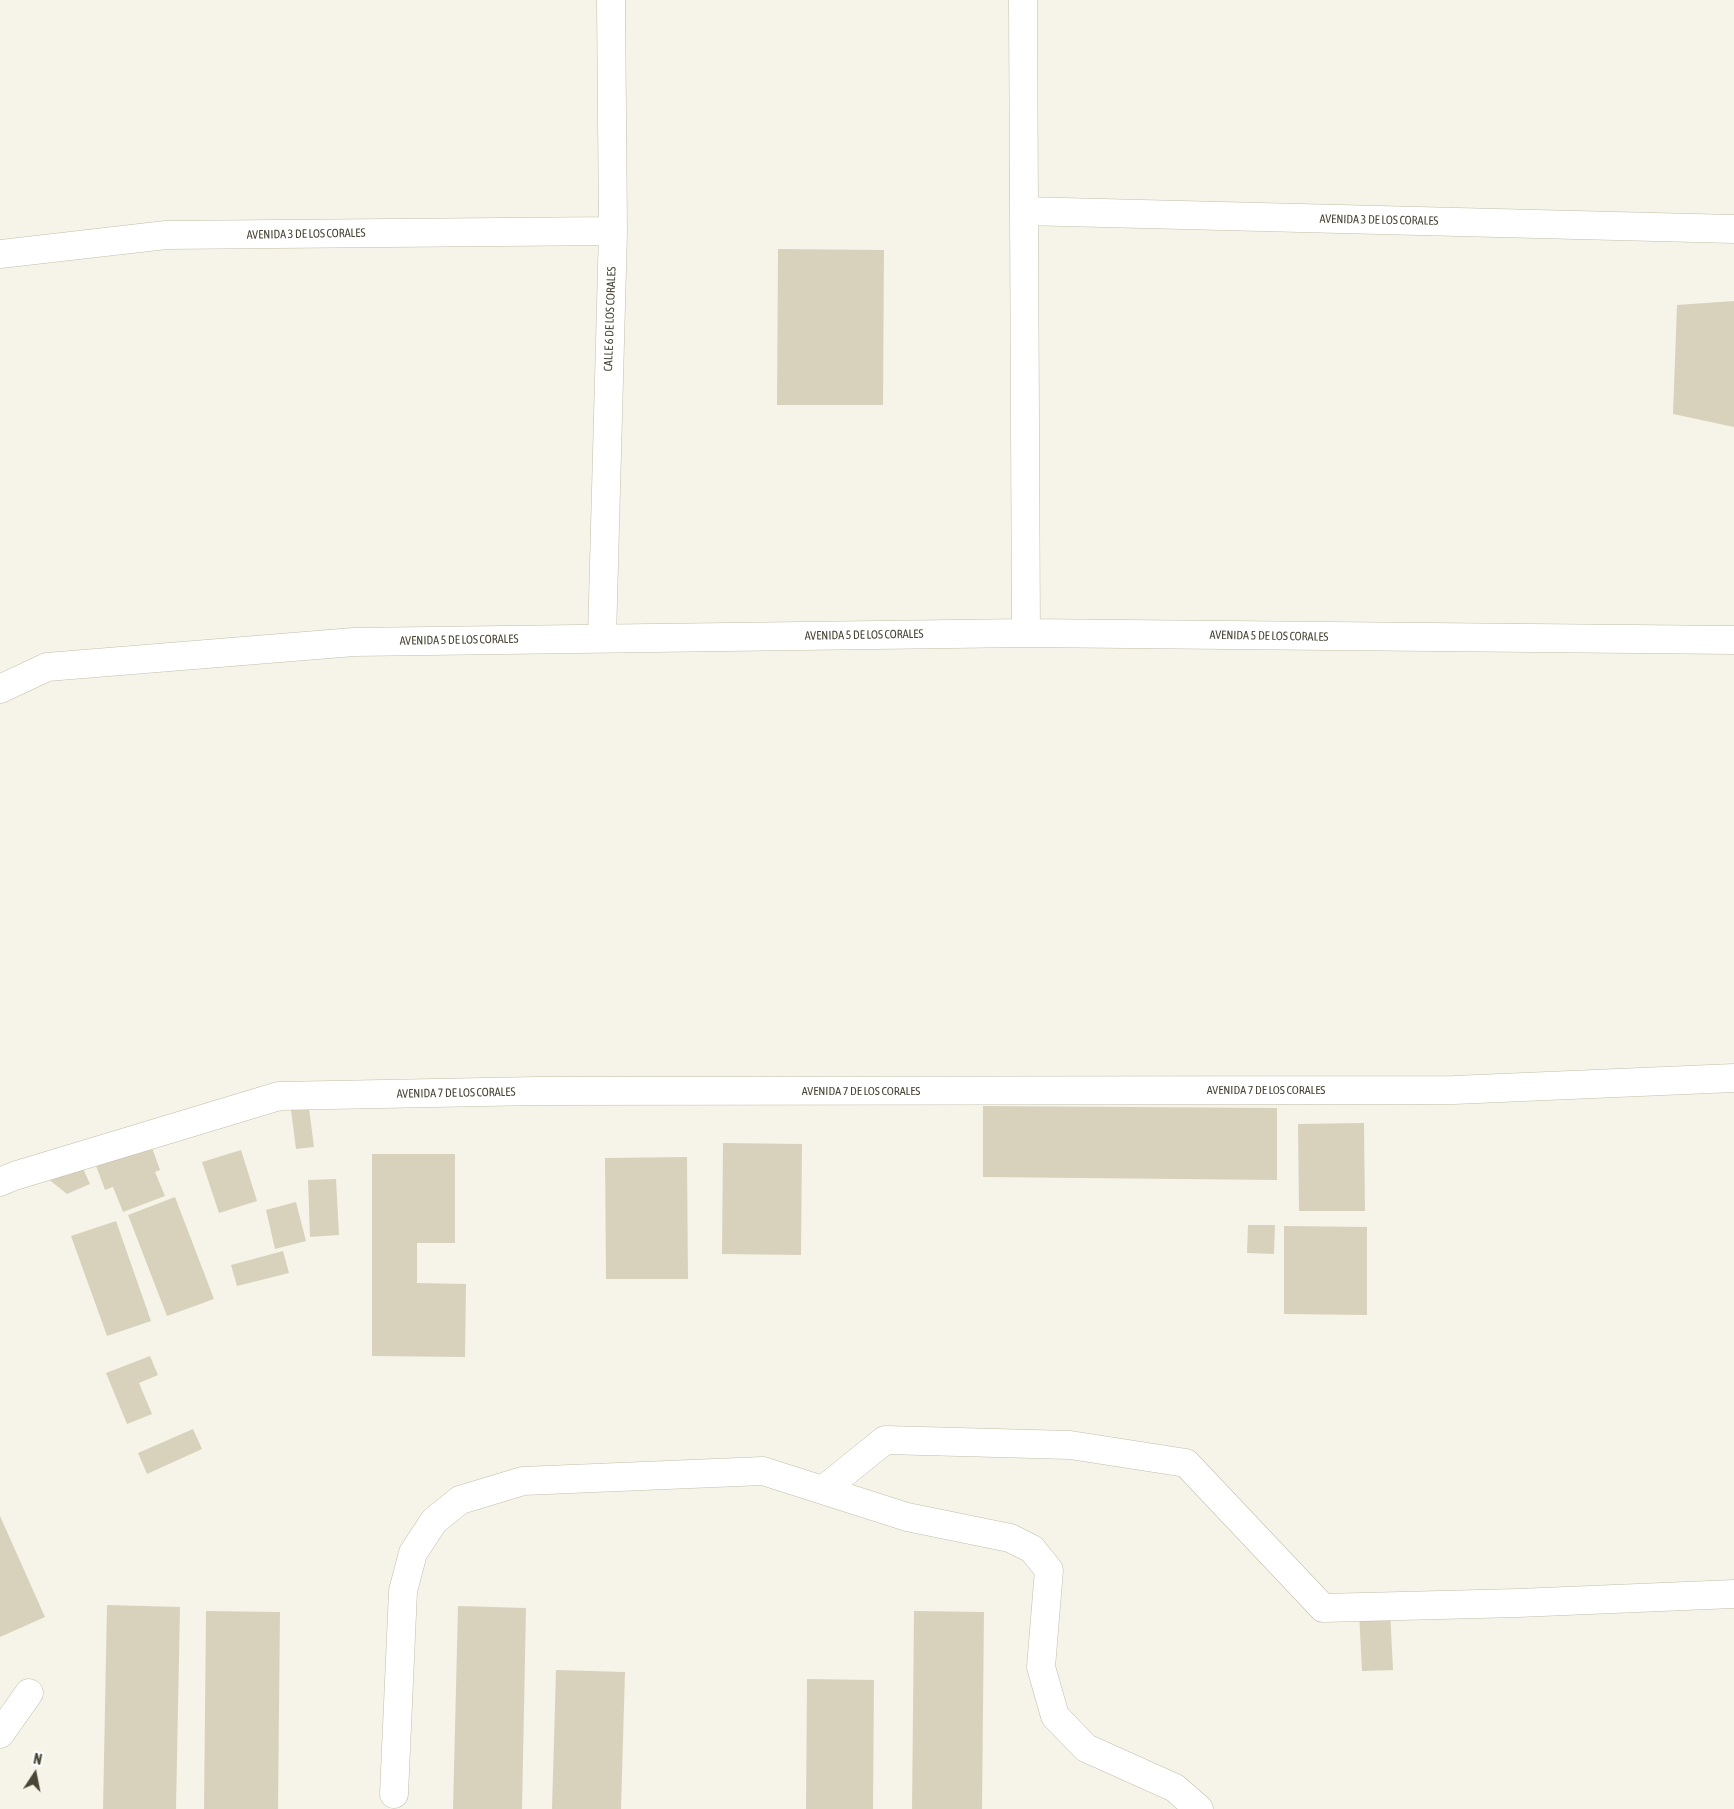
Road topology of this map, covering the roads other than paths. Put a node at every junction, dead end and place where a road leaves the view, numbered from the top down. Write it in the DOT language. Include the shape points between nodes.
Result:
graph roads {
  1 [pos="611,0"];
  2 [pos="1023,0"];
  3 [pos="1024,211"];
  4 [pos="1734,229"];
  5 [pos="613,231"];
  6 [pos="0,254"];
  7 [pos="1026,633"];
  8 [pos="602,638"];
  9 [pos="1734,640"];
  10 [pos="0,689"];
  11 [pos="1734,1078"];
  12 [pos="0,1182"];
  13 [pos="823,1490"];
  14 [pos="1734,1594"];
  15 [pos="30,1693"];
  16 [pos="0,1734"];
  17 [pos="394,1794"];
  18 [pos="1199,1809"];
  1 -- 5 [label="street, CALLE 6 DE LOS CORALES"];
  2 -- 3 [label="street"];
  3 -- 4 [label="street, AVENIDA 3 DE LOS CORALES"];
  3 -- 7 [label="street"];
  5 -- 6 [label="street, AVENIDA 3 DE LOS CORALES" via="166,235"];
  5 -- 8 [label="street, CALLE 6 DE LOS CORALES"];
  7 -- 8 [label="street, AVENIDA 5 DE LOS CORALES"];
  7 -- 9 [label="street, AVENIDA 5 DE LOS CORALES"];
  8 -- 10 [label="street, AVENIDA 5 DE LOS CORALES" via="354,642 47,667"];
  11 -- 12 [label="street, AVENIDA 7 DE LOS CORALES" via="1454,1090 537,1091 280,1096"];
  13 -- 14 [label="street" via="885,1440 1070,1445 1186,1464 1323,1608"];
  13 -- 17 [label="street" via="763,1471 523,1481 460,1500 434,1521 413,1553 403,1590"];
  13 -- 18 [label="street" via="907,1516 1010,1538 1032,1549 1049,1570 1041,1667 1055,1716 1086,1748 1175,1788"];
  15 -- 16 [label="street"];
}
